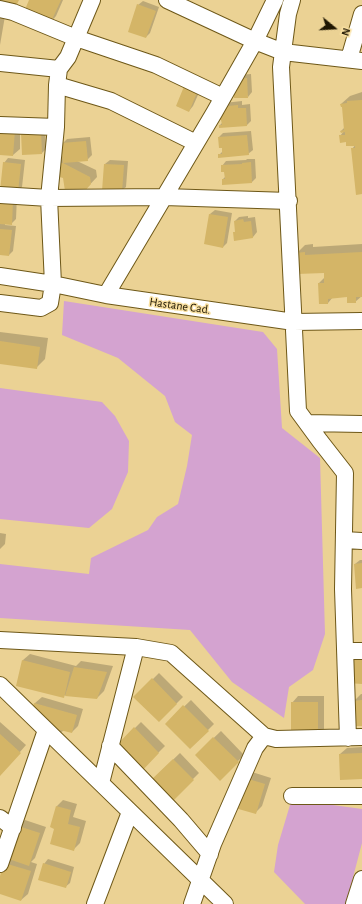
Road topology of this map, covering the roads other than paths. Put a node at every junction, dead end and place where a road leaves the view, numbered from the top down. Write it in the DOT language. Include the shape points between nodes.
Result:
graph roads {
  1 [pos="92,0"];
  2 [pos="275,0"];
  3 [pos="292,0"];
  4 [pos="170,1"];
  5 [pos="0,9"];
  6 [pos="362,14"];
  7 [pos="76,38"];
  8 [pos="255,41"];
  9 [pos="283,52"];
  10 [pos="355,60"];
  11 [pos="0,63"];
  12 [pos="58,77"];
  13 [pos="223,97"];
  14 [pos="0,125"];
  15 [pos="56,127"];
  16 [pos="196,143"];
  17 [pos="0,195"];
  18 [pos="164,197"];
  19 [pos="49,198"];
  20 [pos="288,201"];
  21 [pos="0,276"];
  22 [pos="53,284"];
  23 [pos="106,295"];
  24 [pos="0,303"];
  25 [pos="362,321"];
  26 [pos="294,322"];
  27 [pos="307,423"];
  28 [pos="362,424"];
  29 [pos="344,540"];
  30 [pos="362,541"];
  31 [pos="0,640"];
  32 [pos="136,647"];
  33 [pos="346,651"];
  34 [pos="362,651"];
  35 [pos="0,685"];
  36 [pos="46,730"];
  37 [pos="264,736"];
  38 [pos="355,738"];
  39 [pos="110,746"];
  40 [pos="101,783"];
  41 [pos="292,796"];
  42 [pos="362,796"];
  43 [pos="130,812"];
  44 [pos="0,818"];
  45 [pos="13,828"];
  46 [pos="210,854"];
  47 [pos="0,864"];
  48 [pos="200,881"];
  49 [pos="362,881"];
  50 [pos="95,904"];
  51 [pos="192,904"];
  52 [pos="225,904"];
  53 [pos="354,904"];
  1 -- 7 [label="street"];
  2 -- 8 [label="street"];
  3 -- 9 [label="street"];
  4 -- 8 [label="street"];
  5 -- 7 [label="street"];
  6 -- 10 [label="street"];
  7 -- 12 [label="street"];
  7 -- 13 [label="street" via="156,64"];
  8 -- 9 [label="street"];
  8 -- 13 [label="street"];
  9 -- 10 [label="street"];
  9 -- 20 [label="street" via="281,67"];
  11 -- 12 [label="street"];
  12 -- 15 [label="street"];
  12 -- 16 [label="street"];
  13 -- 16 [label="street"];
  14 -- 15 [label="street"];
  15 -- 19 [label="street"];
  16 -- 18 [label="street"];
  17 -- 19 [label="street"];
  18 -- 19 [label="street"];
  18 -- 20 [label="street"];
  18 -- 23 [label="street"];
  19 -- 22 [label="street"];
  20 -- 26 [label="street"];
  21 -- 22 [label="street, Hastane Cad."];
  22 -- 23 [label="street, Hastane Cad."];
  22 -- 24 [label="street" via="50,303 40,308"];
  23 -- 26 [label="street, Hastane Cad."];
  25 -- 26 [label="street, Hastane Cad."];
  26 -- 27 [label="street" via="298,411"];
  27 -- 28 [label="street"];
  27 -- 29 [label="street" via="345,473"];
  29 -- 30 [label="street"];
  29 -- 33 [label="street"];
  31 -- 32 [label="street"];
  32 -- 37 [label="street" via="171,653"];
  32 -- 39 [label="street"];
  33 -- 34 [label="street"];
  33 -- 38 [label="street"];
  35 -- 36 [label="street"];
  36 -- 40 [label="street"];
  36 -- 45 [label="street"];
  37 -- 38 [label="street" via="276,739"];
  37 -- 46 [label="street" via="255,748"];
  39 -- 40 [label="street"];
  39 -- 46 [label="street"];
  40 -- 43 [label="street"];
  41 -- 42 [label="street"];
  43 -- 48 [label="street"];
  43 -- 50 [label="street"];
  44 -- 45 [label="street"];
  45 -- 47 [label="street"];
  46 -- 48 [label="street"];
  48 -- 51 [label="street"];
  48 -- 52 [label="street"];
  49 -- 53 [label="street"];
}
